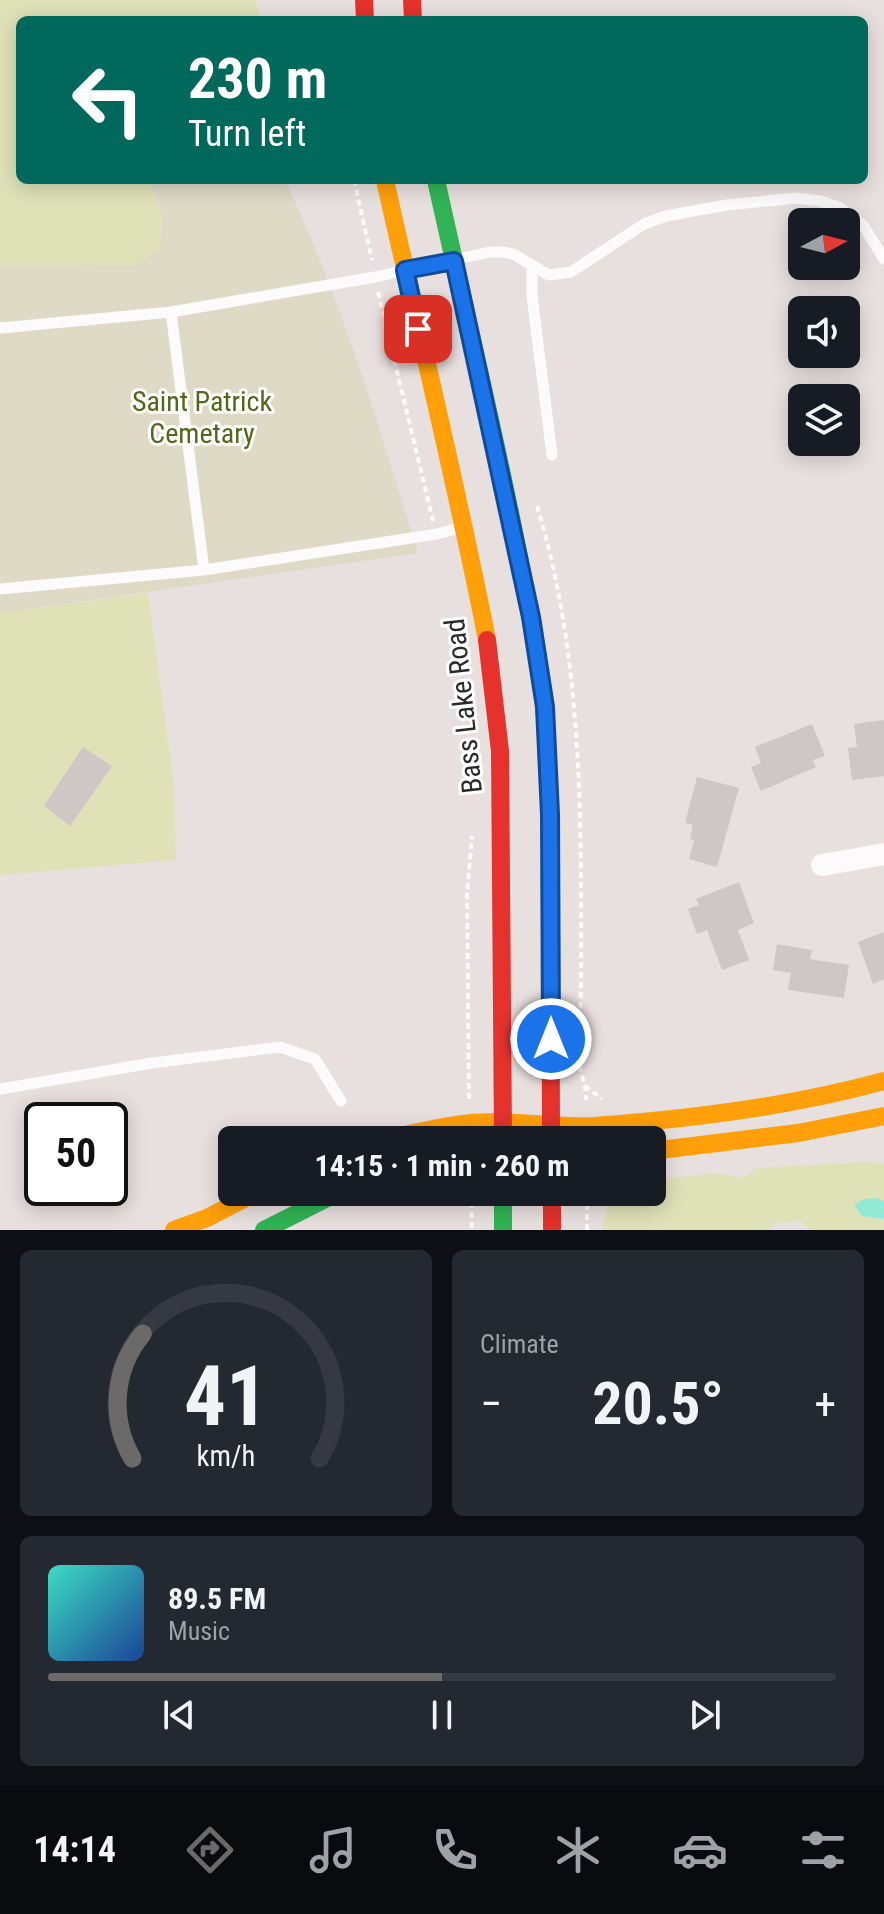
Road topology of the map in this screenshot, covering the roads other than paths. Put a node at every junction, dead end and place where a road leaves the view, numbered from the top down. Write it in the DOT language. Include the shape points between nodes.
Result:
graph roads {
  1 [pos="386,184"];
  2 [pos="437,184"];
  3 [pos="884,259"];
  4 [pos="454,261"];
  5 [pos="532,266"];
  6 [pos="405,270"];
  7 [pos="171,312"];
  8 [pos="0,328"];
  9 [pos="552,455"];
  10 [pos="465,526"];
  11 [pos="204,570"];
  12 [pos="0,589"];
  13 [pos="884,854"];
  14 [pos="822,865"];
  15 [pos="884,1081"];
  16 [pos="0,1089"];
  17 [pos="341,1101"];
  18 [pos="884,1116"];
  19 [pos="454,1126"];
  20 [pos="482,1126"];
  21 [pos="503,1126"];
  22 [pos="551,1126"];
  23 [pos="589,1126"];
  24 [pos="666,1149"];
  25 [pos="230,1206"];
  26 [pos="311,1206"];
  27 [pos="503,1206"];
  28 [pos="552,1206"];
  29 [pos="180,1229"];
  30 [pos="264,1230"];
  31 [pos="503,1230"];
  32 [pos="552,1230"];
  1 -- 6 [label="main road, Bass Lake Road"];
  2 -- 4 [label="main road"];
  3 -- 5 [label="lane" via="863,225 841,208 796,198 666,216 644,224 571,272 549,275"];
  4 -- 5 [label="lane" via="502,252"];
  4 -- 6 [label="lane"];
  4 -- 22 [label="main road" via="529,603 545,707"];
  5 -- 9 [label="lane"];
  6 -- 7 [label="lane"];
  6 -- 10 [label="main road, Bass Lake Road"];
  7 -- 8 [label="lane"];
  7 -- 11 [label="lane"];
  10 -- 11 [label="lane"];
  10 -- 21 [label="main road, Bass Lake Road" via="489,648 500,751"];
  11 -- 12 [label="lane"];
  13 -- 14 [label="street"];
  15 -- 23 [label="main road" via="794,1103"];
  16 -- 17 [label="lane" via="280,1047 315,1059"];
  18 -- 24 [label="main road" via="788,1135"];
  19 -- 20 [label="main road"];
  25 -- 29 [label="main road"];
  26 -- 30 [label="main road"];
  27 -- 31 [label="main road"];
  28 -- 32 [label="main road"];
}
